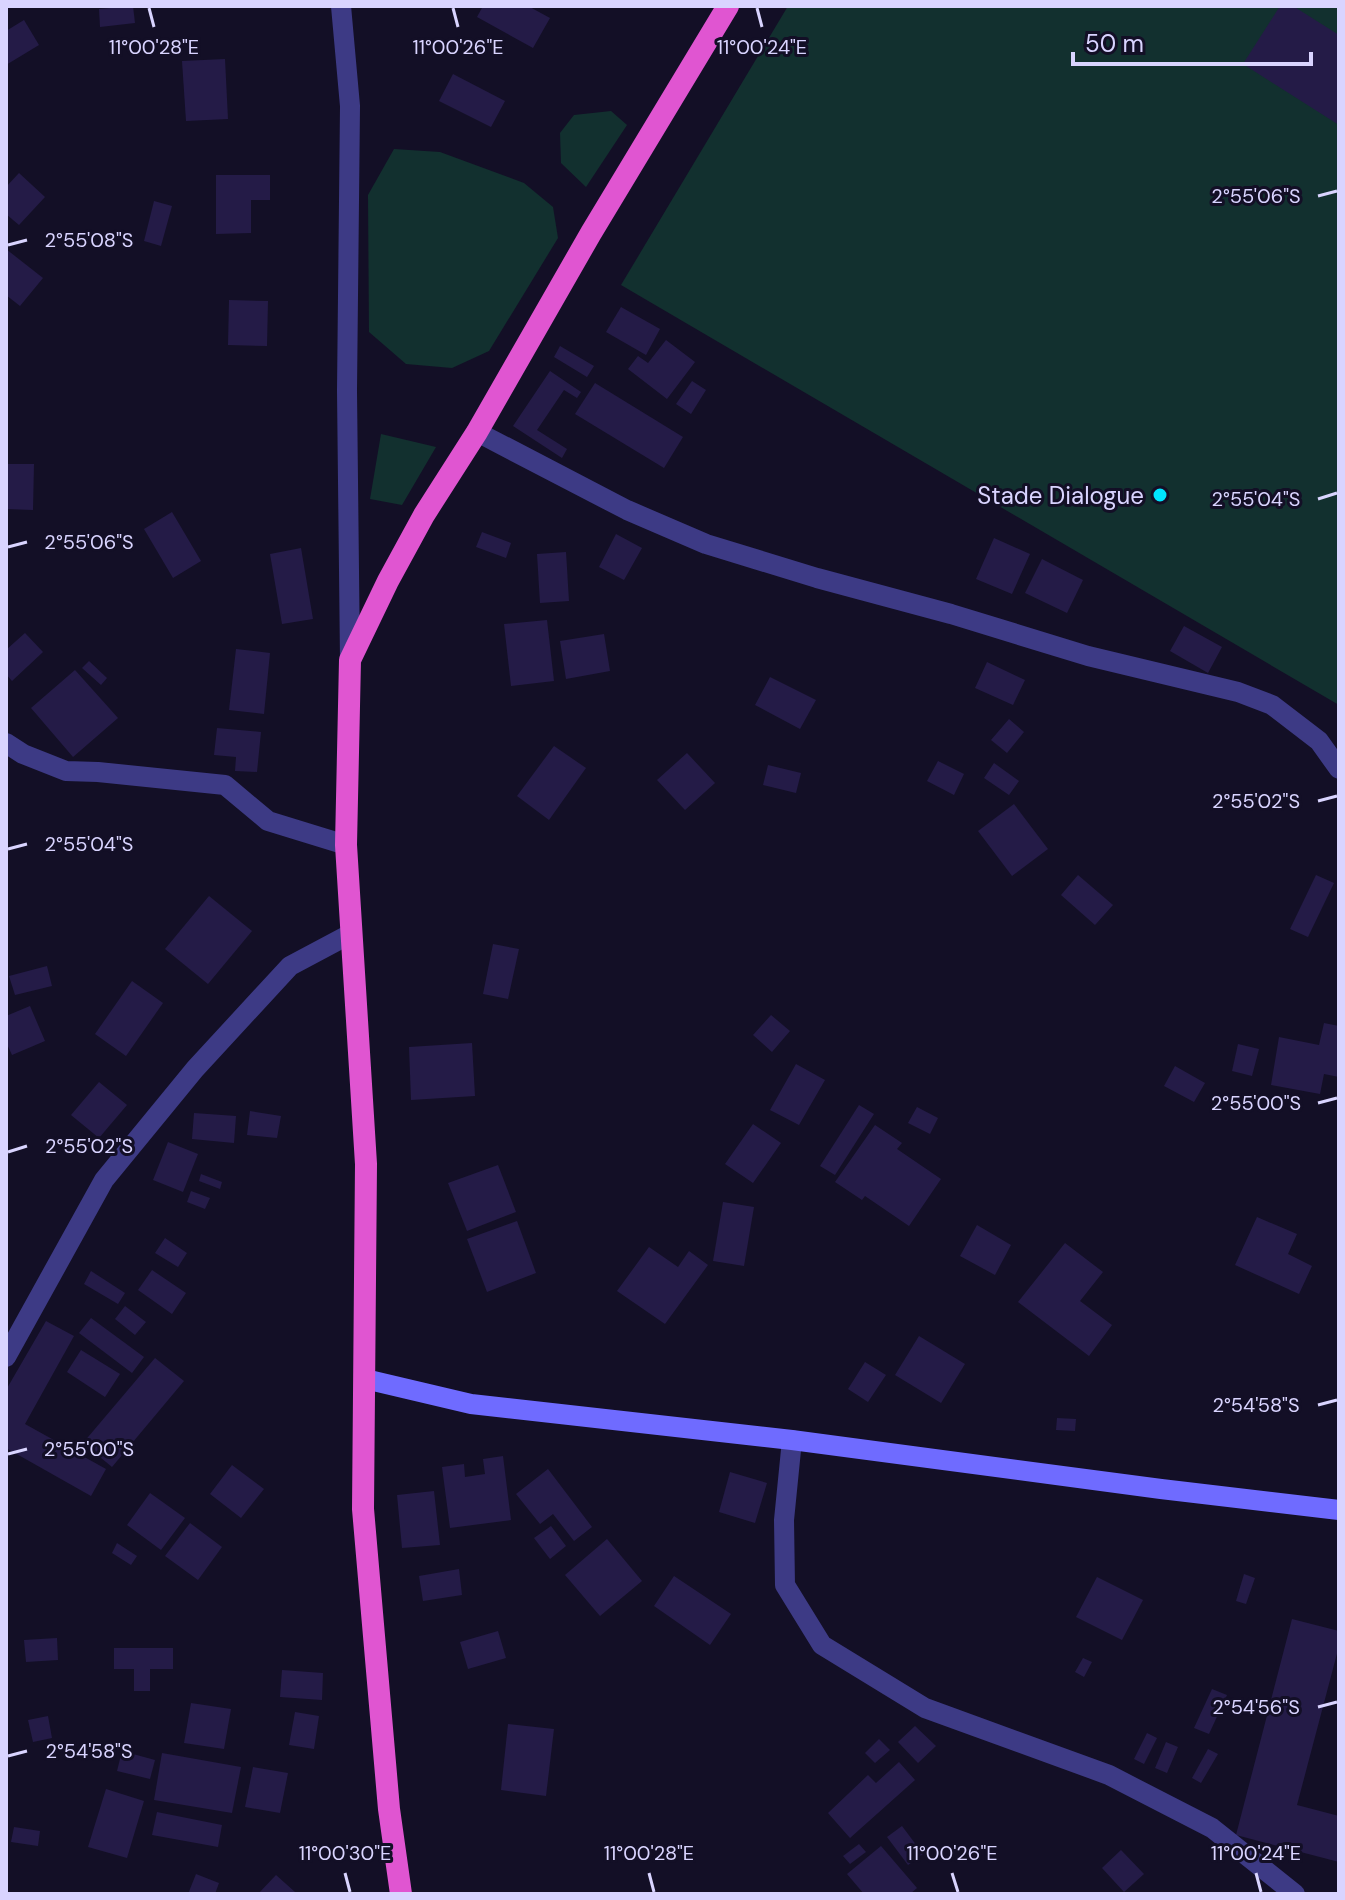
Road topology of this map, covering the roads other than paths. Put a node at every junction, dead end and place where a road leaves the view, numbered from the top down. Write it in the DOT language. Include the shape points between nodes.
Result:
graph roads {
  1 [pos="341,6"];
  2 [pos="728,6"];
  3 [pos="477,432"];
  4 [pos="350,660"];
  5 [pos="6,743"];
  6 [pos="1339,769"];
  7 [pos="346,845"];
  8 [pos="352,933"];
  9 [pos="6,1357"];
  10 [pos="365,1379"];
  11 [pos="792,1440"];
  12 [pos="1339,1510"];
  13 [pos="401,1894"];
  14 [pos="1295,1894"];
  1 -- 4 [label="street" via="350,106"];
  2 -- 3 [label="highway"];
  3 -- 4 [label="highway" via="424,515"];
  3 -- 6 [label="street" via="627,510 706,544 1272,705 1319,741"];
  4 -- 7 [label="highway"];
  5 -- 7 [label="street" via="66,771 225,785 268,821"];
  7 -- 8 [label="highway"];
  8 -- 9 [label="street" via="290,966 195,1069 104,1180"];
  8 -- 10 [label="highway" via="366,1164"];
  10 -- 11 [label="main road" via="471,1404"];
  10 -- 13 [label="highway" via="363,1509"];
  11 -- 12 [label="main road"];
  11 -- 14 [label="street" via="784,1520 785,1585 822,1645 925,1708 1109,1775 1212,1828"];
}
